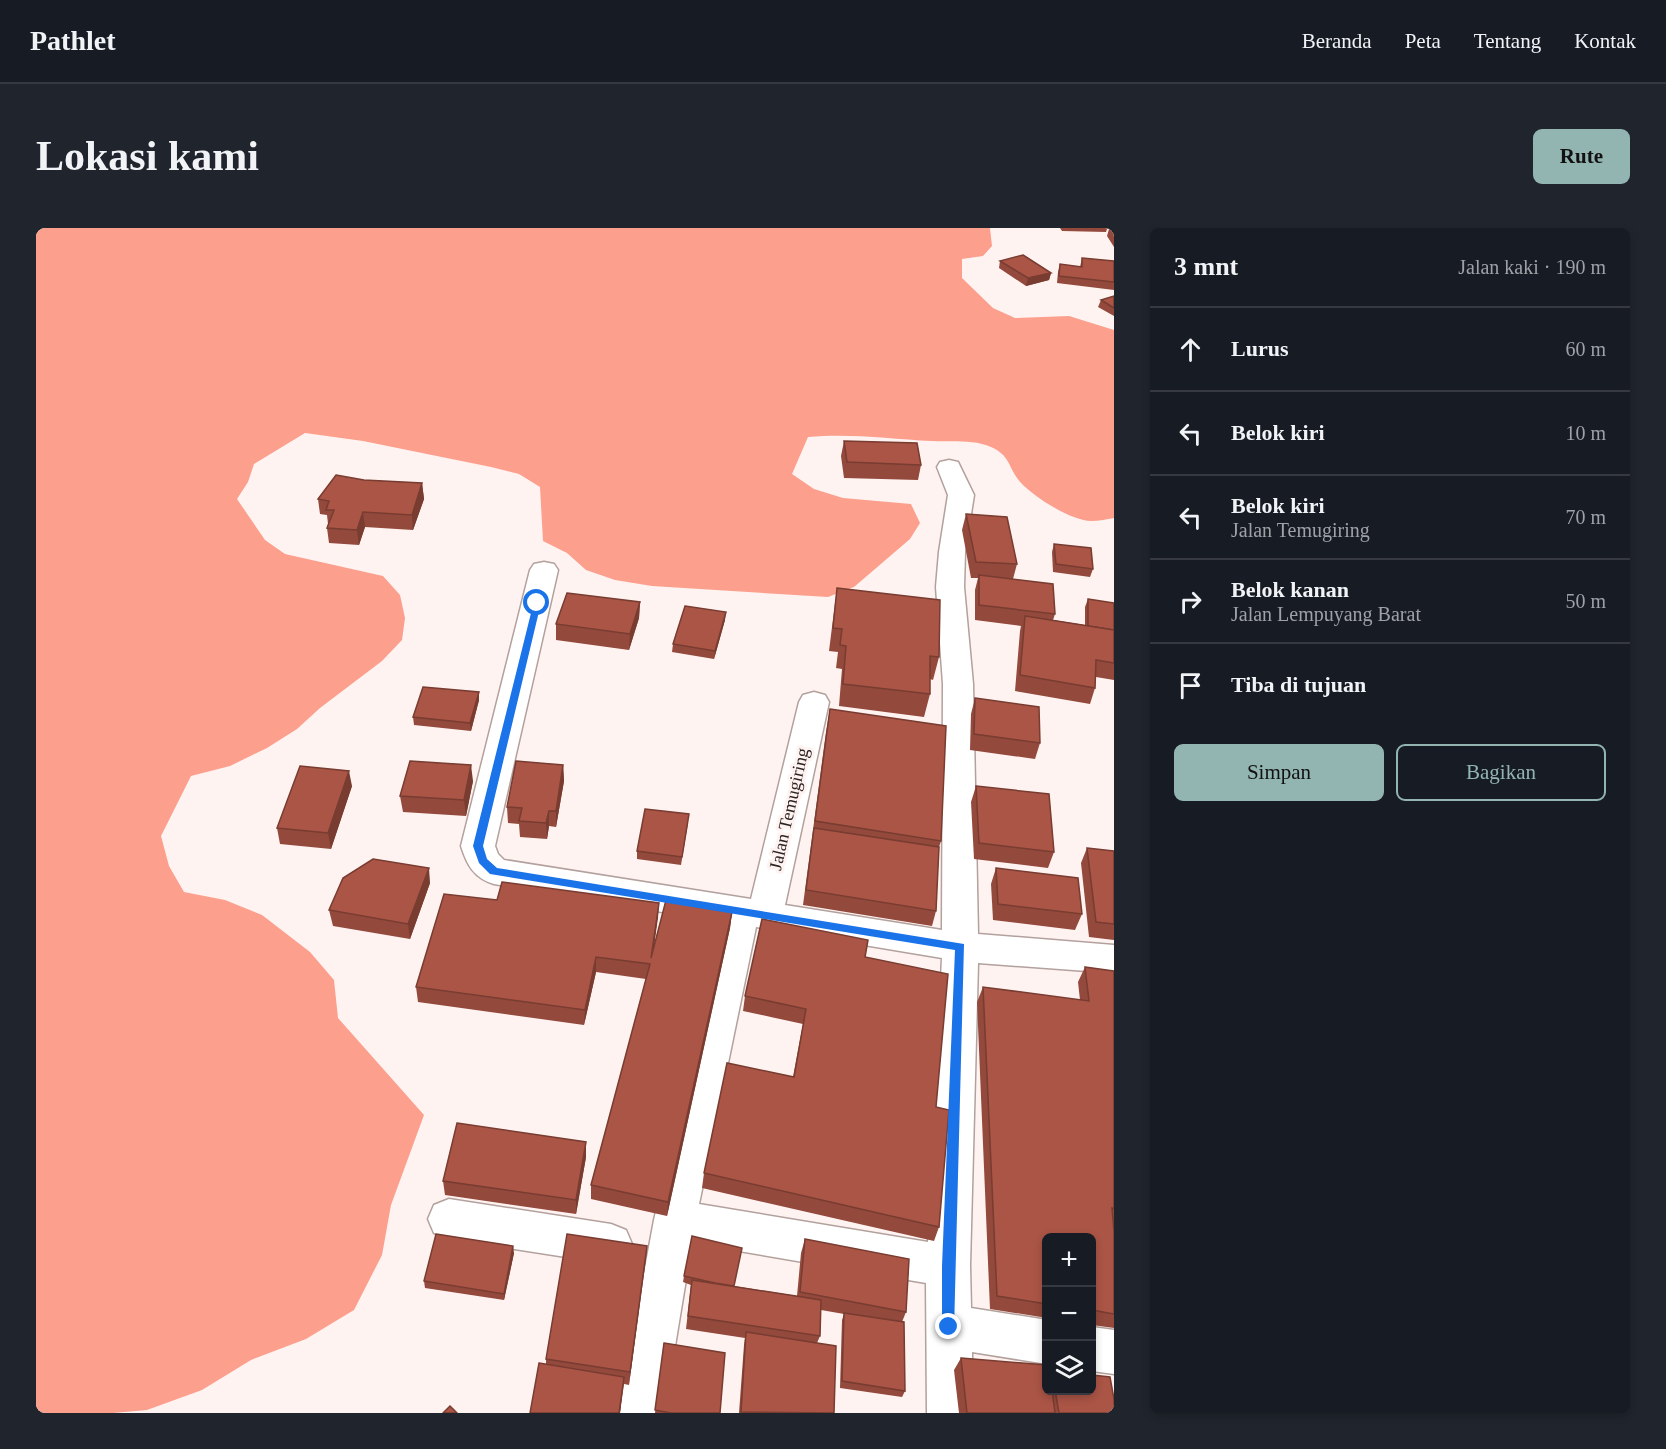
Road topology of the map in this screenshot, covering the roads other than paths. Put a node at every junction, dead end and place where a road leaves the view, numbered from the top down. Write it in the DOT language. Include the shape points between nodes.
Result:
graph roads {
  1 [pos="949,467"];
  2 [pos="544,570"];
  3 [pos="814,702"];
  4 [pos="754,914"];
  5 [pos="960,947"];
  6 [pos="1114,959"];
  7 [pos="449,1219"];
  8 [pos="672,1237"];
  9 [pos="948,1266"];
  10 [pos="949,1327"];
  11 [pos="1042,1341"];
  12 [pos="1096,1349"];
  13 [pos="1114,1352"];
  14 [pos="640,1413"];
  15 [pos="950,1413"];
  1 -- 5 [label="street" via="961,495 950,587 958,684"];
  2 -- 4 [label="street" via="478,846 483,861 494,871"];
  3 -- 4 [label="street, Jalan Temugiring"];
  4 -- 5 [label="street"];
  4 -- 8 [label="street, Jalan Temugiring"];
  5 -- 6 [label="street"];
  5 -- 9 [label="street"];
  7 -- 8 [label="street"];
  8 -- 9 [label="street"];
  8 -- 14 [label="street, Jalan Temugiring"];
  9 -- 10 [label="street"];
  10 -- 11 [label="street"];
  10 -- 15 [label="street"];
  12 -- 13 [label="street"];
}
